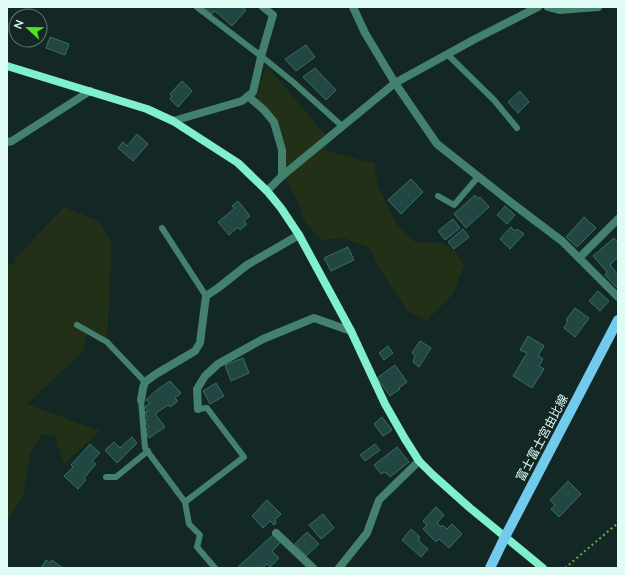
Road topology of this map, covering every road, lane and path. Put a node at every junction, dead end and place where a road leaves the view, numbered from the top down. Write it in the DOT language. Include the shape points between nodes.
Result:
graph roads {
  1 [pos="197,7"];
  2 [pos="263,7"];
  3 [pos="353,7"];
  4 [pos="538,7"];
  5 [pos="548,7"];
  6 [pos="598,7"];
  7 [pos="447,54"];
  8 [pos="262,56"];
  9 [pos="7,66"];
  10 [pos="395,83"];
  11 [pos="90,91"];
  12 [pos="248,96"];
  13 [pos="173,120"];
  14 [pos="342,126"];
  15 [pos="517,128"];
  16 [pos="7,142"];
  17 [pos="282,176"];
  18 [pos="478,177"];
  19 [pos="267,191"];
  20 [pos="438,196"];
  21 [pos="618,219"];
  22 [pos="162,228"];
  23 [pos="299,235"];
  24 [pos="579,258"];
  25 [pos="206,296"];
  26 [pos="618,297"];
  27 [pos="618,320"];
  28 [pos="77,325"];
  29 [pos="350,331"];
  30 [pos="145,382"];
  31 [pos="141,400"];
  32 [pos="198,409"];
  33 [pos="148,451"];
  34 [pos="419,461"];
  35 [pos="106,478"];
  36 [pos="185,502"];
  37 [pos="618,523"];
  38 [pos="276,533"];
  39 [pos="505,537"];
  40 [pos="215,568"];
  41 [pos="313,568"];
  42 [pos="339,568"];
  43 [pos="490,568"];
  44 [pos="543,568"];
  45 [pos="565,568"];
  1 -- 8 [label="lane"];
  2 -- 8 [label="street" via="273,15"];
  3 -- 10 [label="street" via="365,33"];
  4 -- 7 [label="street"];
  5 -- 6 [label="street" via="559,10"];
  7 -- 10 [label="street"];
  7 -- 15 [label="lane" via="494,100"];
  8 -- 12 [label="street" via="253,92"];
  8 -- 14 [label="lane"];
  9 -- 11 [label="street"];
  10 -- 14 [label="street"];
  10 -- 18 [label="street" via="436,144"];
  11 -- 13 [label="street"];
  11 -- 16 [label="street"];
  12 -- 13 [label="street" via="242,101"];
  12 -- 17 [label="street" via="274,122 282,150"];
  13 -- 19 [label="street" via="238,163"];
  14 -- 17 [label="street"];
  17 -- 19 [label="street"];
  18 -- 20 [label="lane" via="454,205"];
  18 -- 24 [label="street" via="562,241"];
  19 -- 23 [label="street"];
  21 -- 24 [label="street"];
  22 -- 25 [label="lane"];
  23 -- 25 [label="street" via="247,265"];
  23 -- 29 [label="street"];
  24 -- 26 [label="street"];
  25 -- 30 [label="street" via="200,343 195,351"];
  27 -- 39 [label="main road, 富士富士宮由比線"];
  28 -- 30 [label="lane" via="107,342"];
  29 -- 32 [label="street" via="314,318 264,339 218,364 205,376 197,389"];
  29 -- 34 [label="street" via="385,404"];
  30 -- 31 [label="street"];
  31 -- 33 [label="lane" via="145,448"];
  32 -- 36 [label="lane" via="207,408 244,457"];
  33 -- 35 [label="lane" via="116,477"];
  33 -- 36 [label="lane"];
  34 -- 39 [label="street"];
  34 -- 42 [label="street" via="379,500 366,533"];
  36 -- 40 [label="lane" via="189,524 200,535 197,547"];
  37 -- 45 [label="path"];
  38 -- 41 [label="street"];
  39 -- 43 [label="main road, 富士富士宮由比線"];
  39 -- 44 [label="street"];
}
